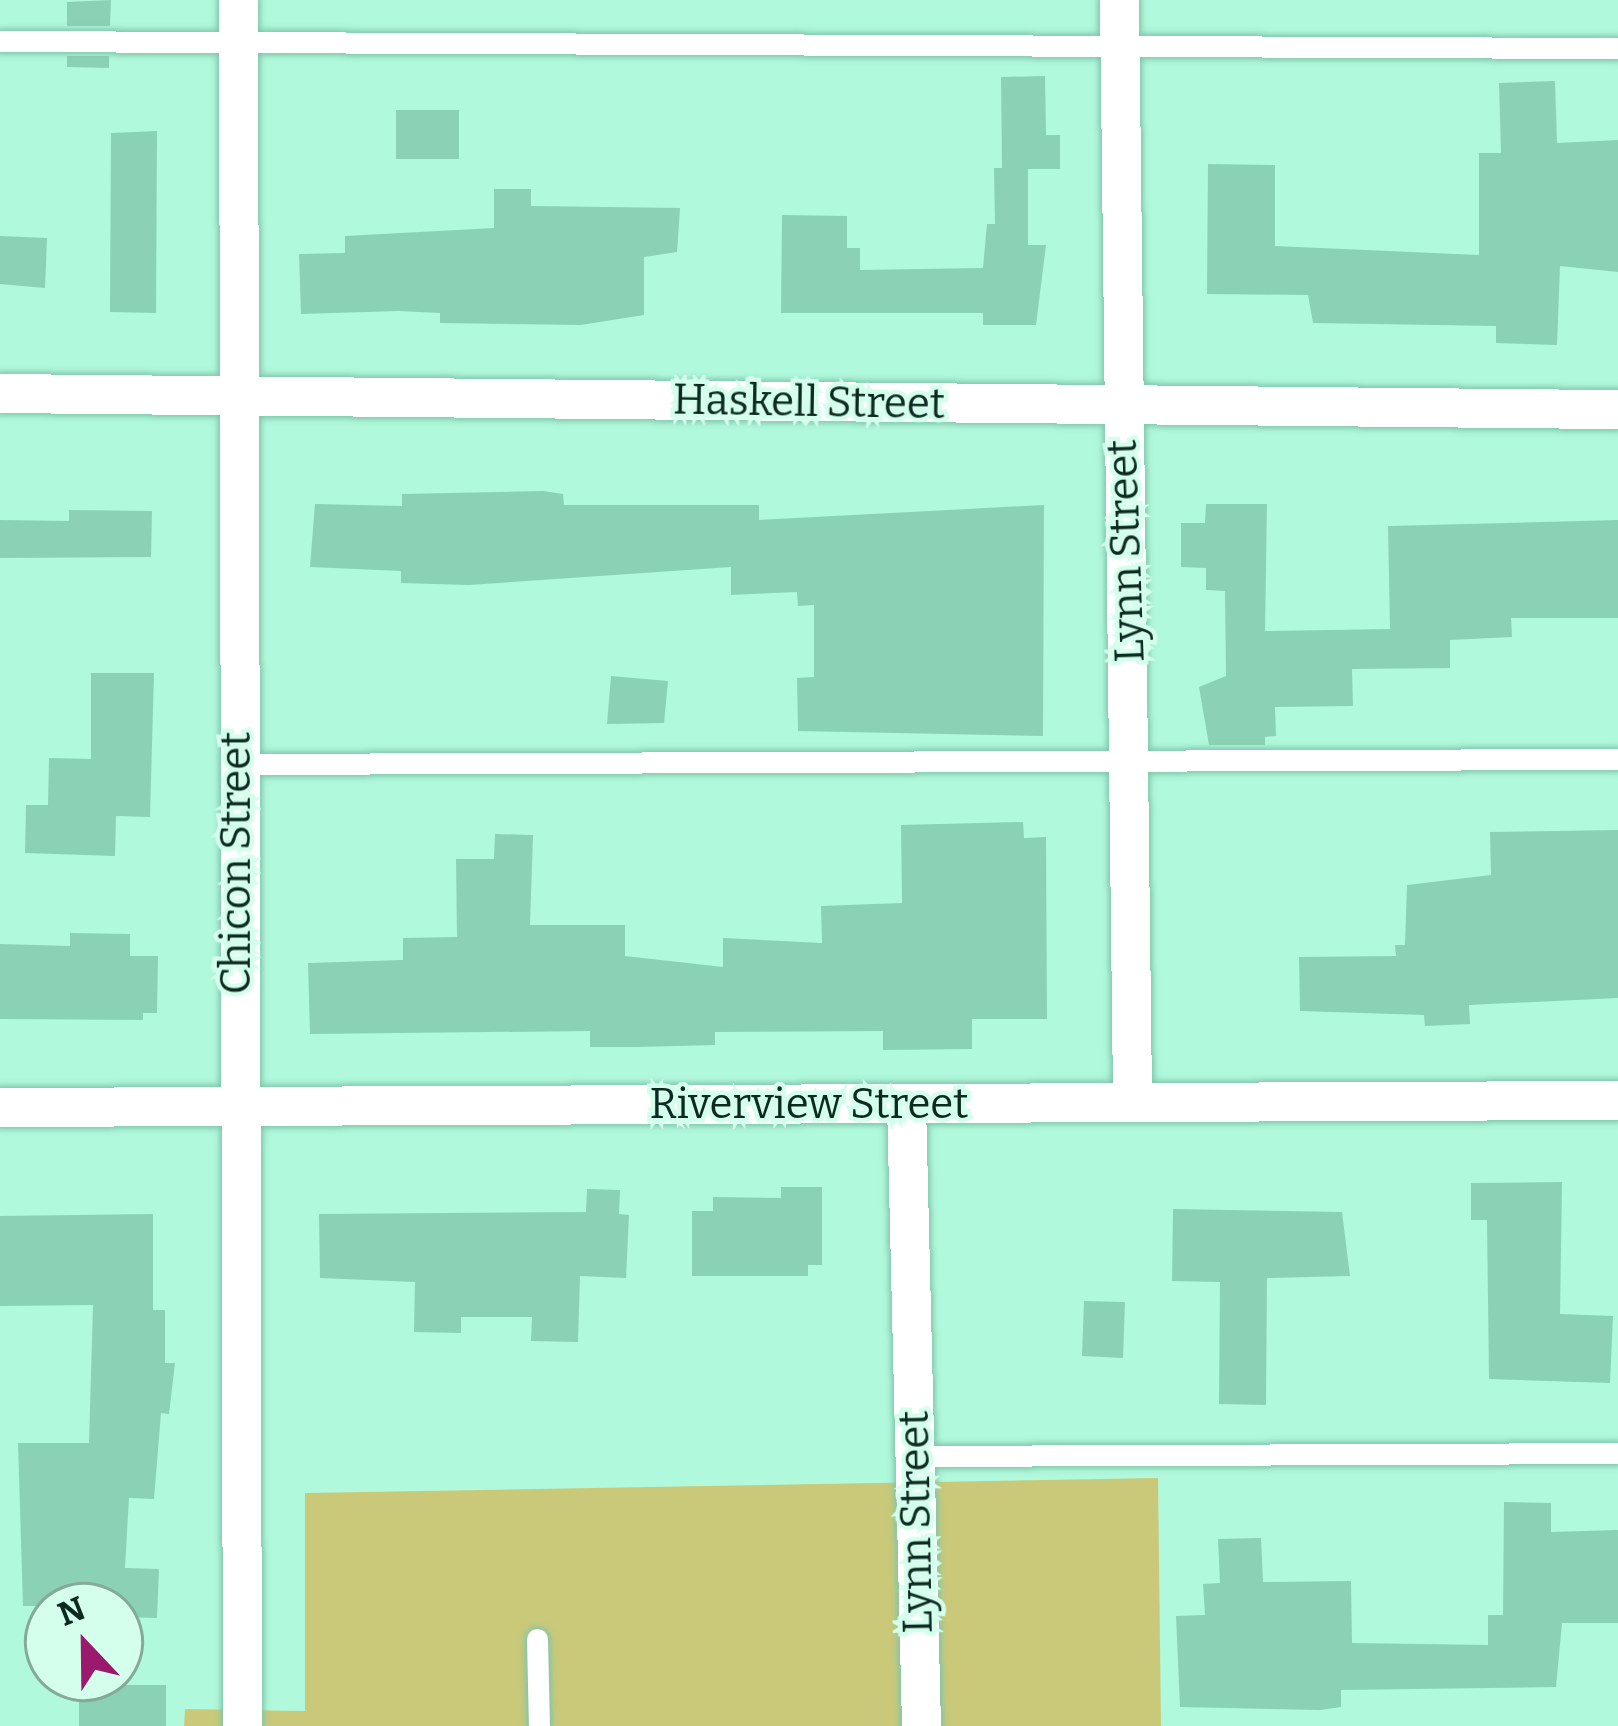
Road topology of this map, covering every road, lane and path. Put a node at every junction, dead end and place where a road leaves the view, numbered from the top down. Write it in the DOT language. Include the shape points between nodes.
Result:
graph roads {
  1 [pos="238,0"];
  2 [pos="1119,0"];
  3 [pos="0,41"];
  4 [pos="239,43"];
  5 [pos="1618,48"];
  6 [pos="1120,50"];
  7 [pos="235,392"];
  8 [pos="0,393"];
  9 [pos="1122,407"];
  10 [pos="1618,409"];
  11 [pos="1618,759"];
  12 [pos="1132,761"];
  13 [pos="235,764"];
  14 [pos="1618,1100"];
  15 [pos="1132,1102"];
  16 [pos="906,1103"];
  17 [pos="0,1107"];
  18 [pos="238,1107"];
  19 [pos="1618,1453"];
  20 [pos="915,1456"];
  21 [pos="537,1639"];
  22 [pos="242,1726"];
  23 [pos="539,1726"];
  24 [pos="921,1726"];
  1 -- 4 [label="street, Chicon Street"];
  2 -- 6 [label="street, Lynn Street"];
  3 -- 4 [label="lane"];
  4 -- 6 [label="lane"];
  4 -- 7 [label="street, Chicon Street"];
  5 -- 6 [label="lane"];
  6 -- 9 [label="street, Lynn Street"];
  7 -- 8 [label="street, Haskell Street"];
  7 -- 9 [label="street, Haskell Street"];
  7 -- 13 [label="street, Chicon Street"];
  9 -- 10 [label="street, Haskell Street"];
  9 -- 12 [label="street, Lynn Street"];
  11 -- 12 [label="lane"];
  12 -- 13 [label="lane"];
  12 -- 15 [label="street, Lynn Street"];
  13 -- 18 [label="street, Chicon Street"];
  14 -- 15 [label="street, Riverview Street"];
  15 -- 16 [label="street, Riverview Street"];
  16 -- 18 [label="street, Riverview Street"];
  16 -- 20 [label="street, Lynn Street"];
  17 -- 18 [label="street, Riverview Street"];
  18 -- 22 [label="street, Chicon Street"];
  19 -- 20 [label="lane"];
  20 -- 24 [label="street, Lynn Street"];
  21 -- 23 [label="lane"];
}
